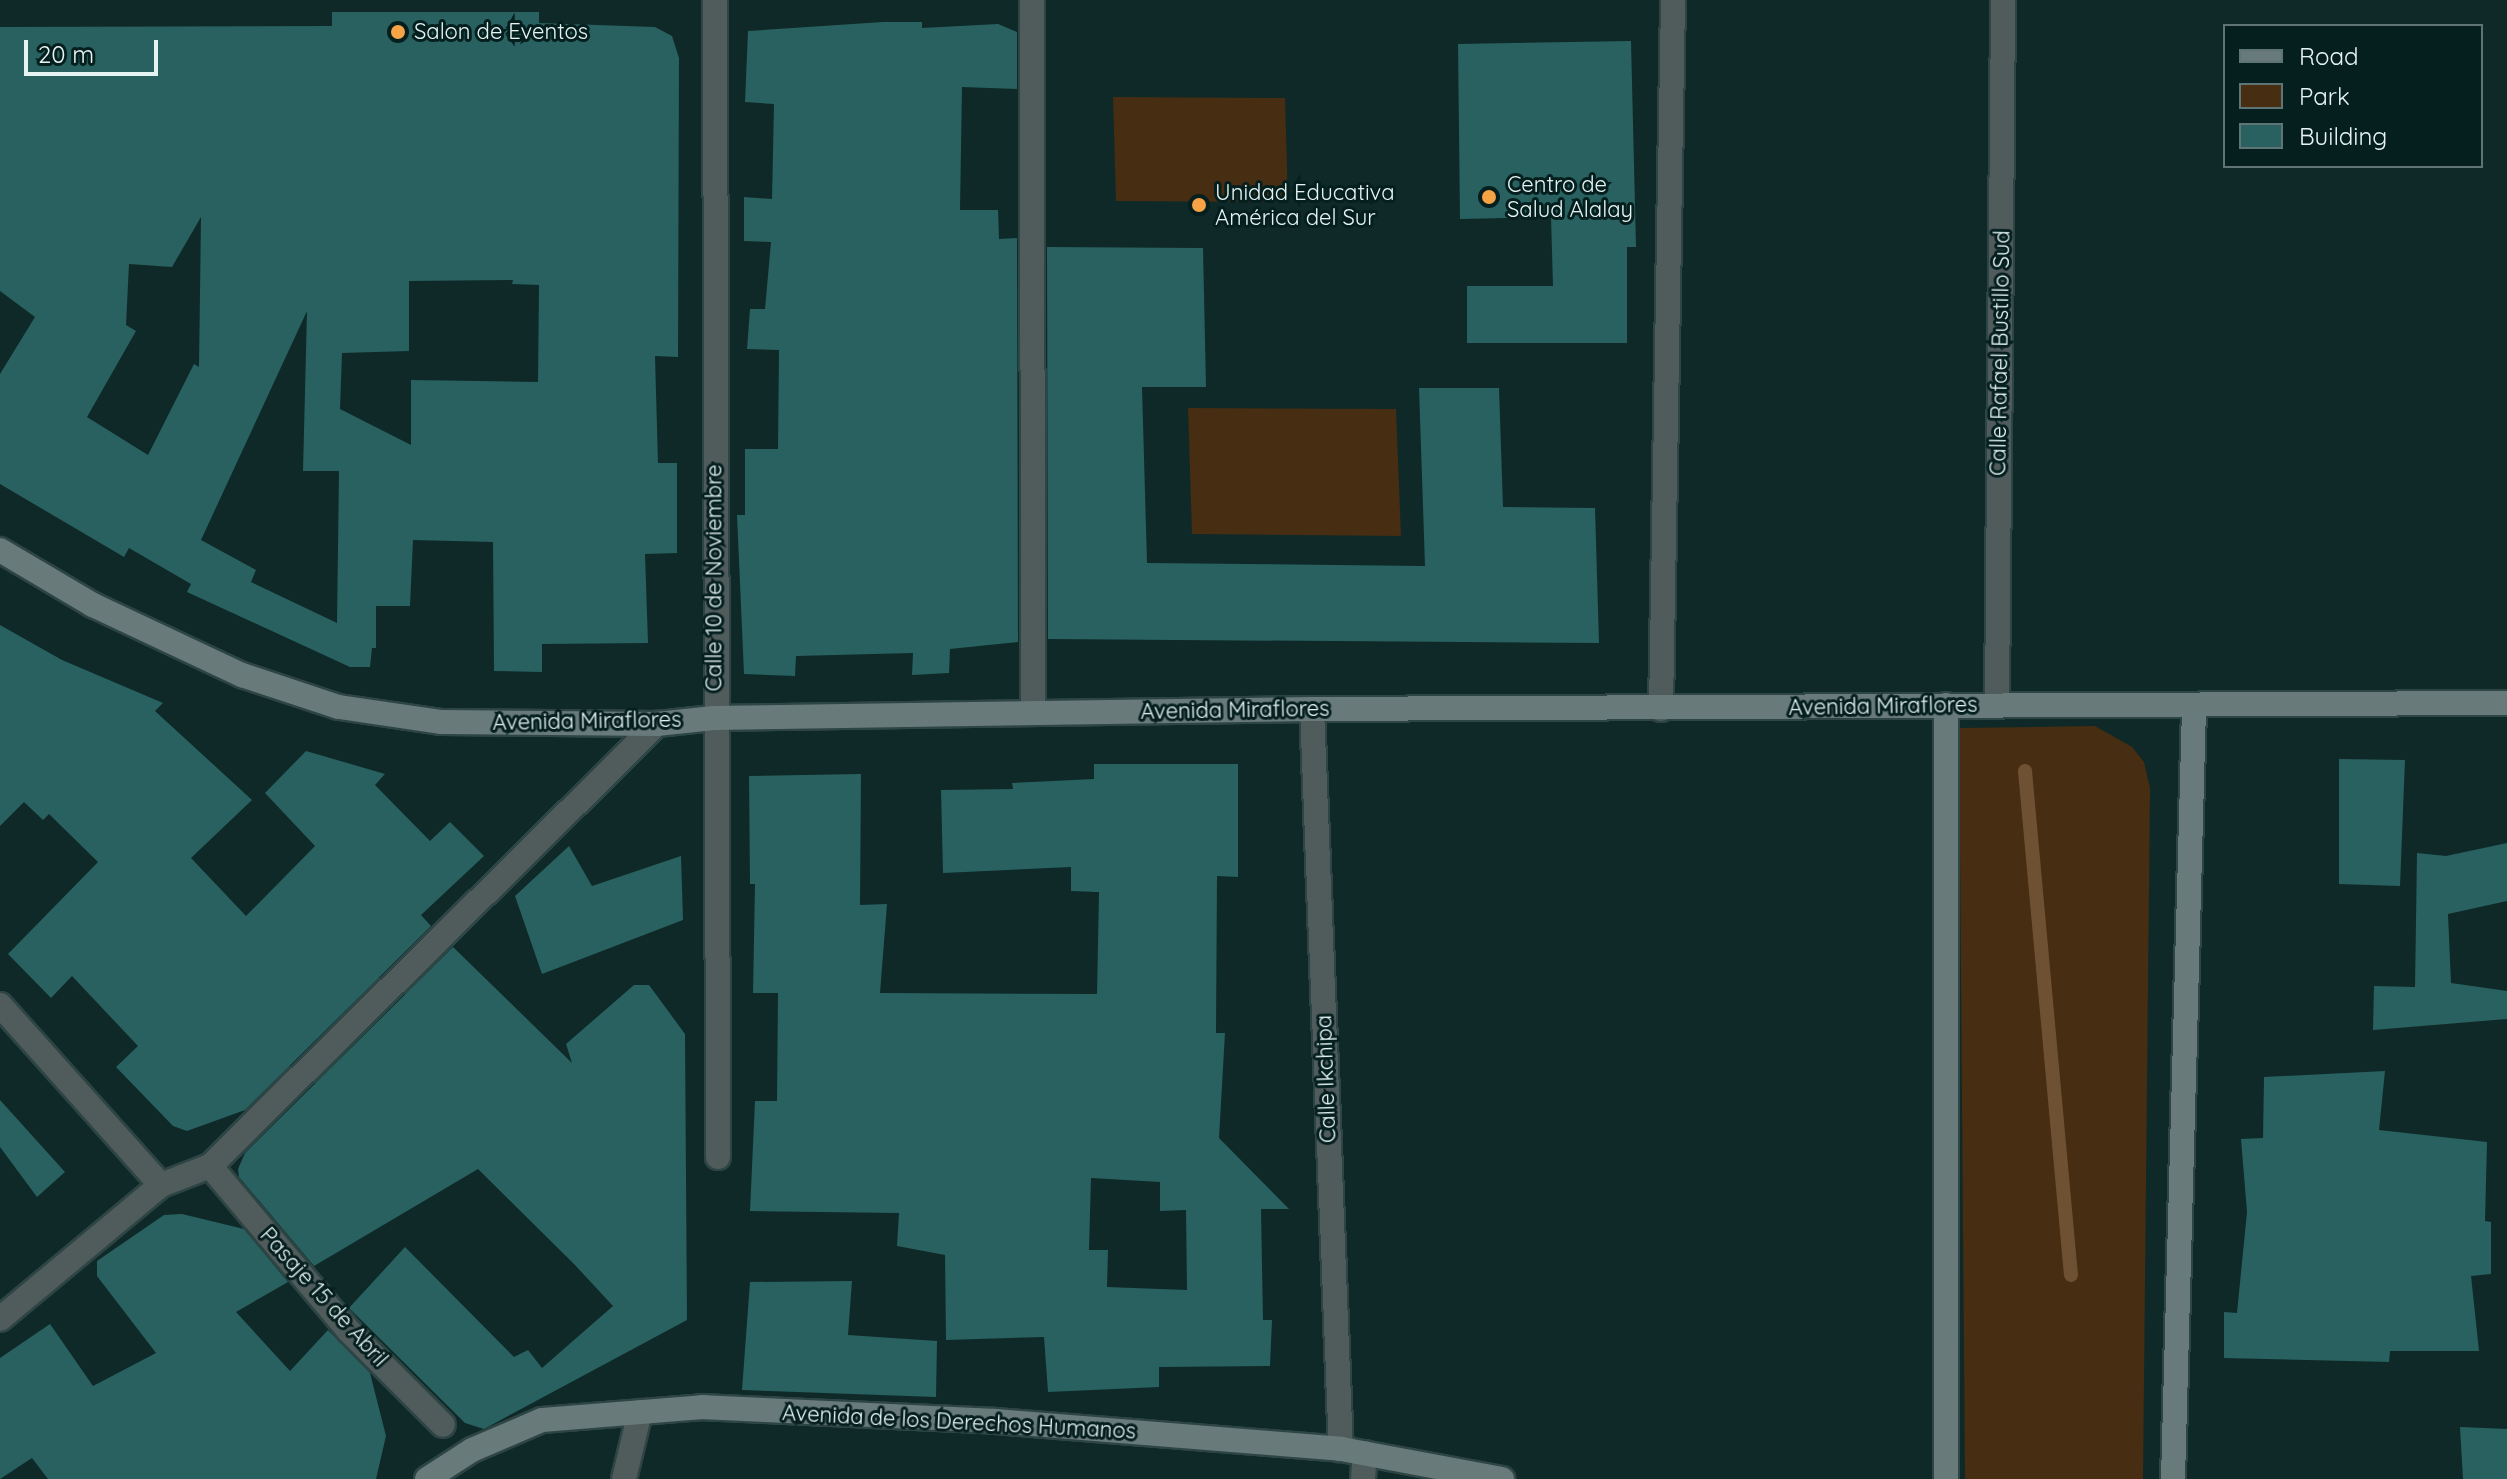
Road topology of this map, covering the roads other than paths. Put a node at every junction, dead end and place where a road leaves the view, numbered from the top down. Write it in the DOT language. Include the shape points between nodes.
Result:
graph roads {
  1 [pos="715,0"];
  2 [pos="1032,0"];
  3 [pos="1673,0"];
  4 [pos="2003,0"];
  5 [pos="0,550"];
  6 [pos="2507,703"];
  7 [pos="1946,705"];
  8 [pos="1997,705"];
  9 [pos="2194,708"];
  10 [pos="1312,709"];
  11 [pos="1661,709"];
  12 [pos="1033,713"];
  13 [pos="714,718"];
  14 [pos="657,724"];
  15 [pos="0,1005"];
  16 [pos="718,1157"];
  17 [pos="210,1166"];
  18 [pos="161,1185"];
  19 [pos="0,1319"];
  20 [pos="640,1412"];
  21 [pos="443,1425"];
  22 [pos="1353,1451"];
  23 [pos="427,1479"];
  24 [pos="624,1479"];
  25 [pos="1363,1479"];
  26 [pos="1502,1479"];
  27 [pos="1946,1479"];
  28 [pos="2173,1479"];
  1 -- 13 [label="street, Calle 10 de Noviembre"];
  2 -- 12 [label="street"];
  3 -- 11 [label="street"];
  4 -- 8 [label="street, Calle Rafael Bustillo Sud"];
  5 -- 14 [label="street, Avenida Miraflores" via="93,605 242,675 339,707 442,722"];
  6 -- 9 [label="street, Avenida Miraflores"];
  7 -- 8 [label="street, Avenida Miraflores"];
  7 -- 11 [label="street, Avenida Miraflores"];
  7 -- 27 [label="street"];
  8 -- 9 [label="street, Avenida Miraflores"];
  9 -- 28 [label="street"];
  10 -- 11 [label="street, Avenida Miraflores"];
  10 -- 12 [label="street, Avenida Miraflores"];
  10 -- 22 [label="street, Calle Ikchipa"];
  12 -- 13 [label="street, Avenida Miraflores"];
  13 -- 14 [label="street, Avenida Miraflores"];
  13 -- 16 [label="street, Calle 10 de Noviembre"];
  14 -- 17 [label="street"];
  15 -- 18 [label="street"];
  17 -- 18 [label="street"];
  17 -- 21 [label="street, Pasaje 15 de Abril" via="348,1330"];
  18 -- 19 [label="street"];
  20 -- 22 [label="street, Avenida de los Derechos Humanos" via="702,1407 995,1421"];
  20 -- 23 [label="street, Avenida de los Derechos Humanos" via="542,1420 472,1450"];
  20 -- 24 [label="street"];
  22 -- 25 [label="street, Calle Ikchipa"];
  22 -- 26 [label="street, Avenida de los Derechos Humanos"];
}
